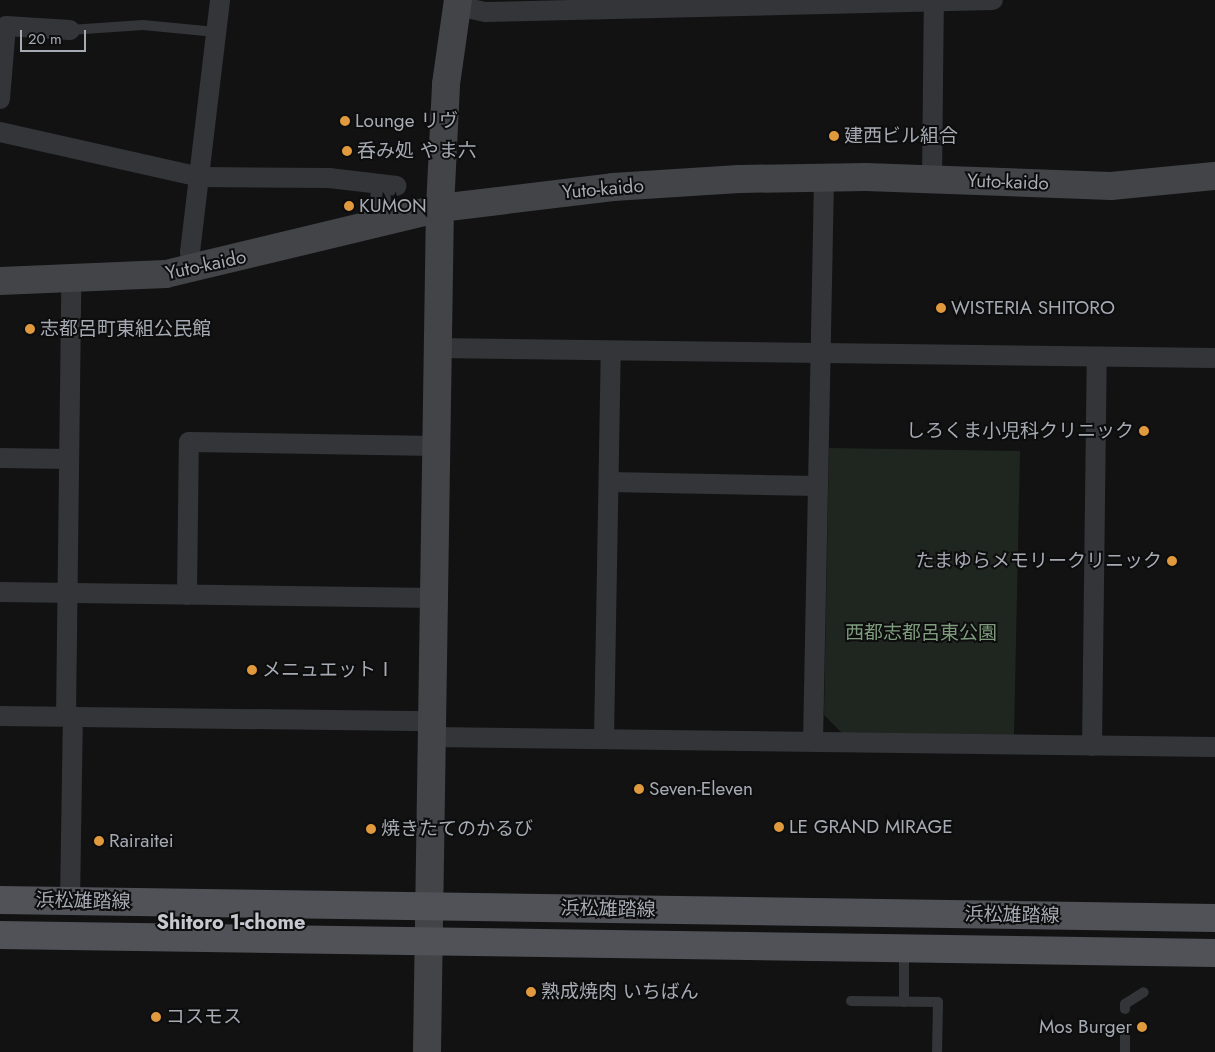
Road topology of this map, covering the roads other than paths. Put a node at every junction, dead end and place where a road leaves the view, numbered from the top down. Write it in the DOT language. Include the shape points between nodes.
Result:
graph roads {
  1 [pos="220,0"];
  2 [pos="993,0"];
  3 [pos="934,1"];
  4 [pos="457,3"];
  5 [pos="607,5"];
  6 [pos="70,30"];
  7 [pos="216,32"];
  8 [pos="0,99"];
  9 [pos="0,132"];
  10 [pos="1215,176"];
  11 [pos="199,177"];
  12 [pos="824,177"];
  13 [pos="932,179"];
  14 [pos="381,206"];
  15 [pos="440,208"];
  16 [pos="194,269"];
  17 [pos="71,279"];
  18 [pos="0,281"];
  19 [pos="438,348"];
  20 [pos="611,350"];
  21 [pos="820,353"];
  22 [pos="1097,357"];
  23 [pos="1215,358"];
  24 [pos="436,446"];
  25 [pos="0,458"];
  26 [pos="69,459"];
  27 [pos="609,482"];
  28 [pos="818,486"];
  29 [pos="0,592"];
  30 [pos="67,593"];
  31 [pos="187,595"];
  32 [pos="434,598"];
  33 [pos="0,716"];
  34 [pos="69,716"];
  35 [pos="432,729"];
  36 [pos="604,739"];
  37 [pos="813,742"];
  38 [pos="1092,746"];
  39 [pos="1215,747"];
  40 [pos="0,900"];
  41 [pos="70,901"];
  42 [pos="429,906"];
  43 [pos="1215,918"];
  44 [pos="0,936"];
  45 [pos="428,943"];
  46 [pos="904,949"];
  47 [pos="1215,953"];
  48 [pos="1144,992"];
  49 [pos="851,1001"];
  50 [pos="904,1002"];
  51 [pos="1125,1009"];
  52 [pos="1125,1028"];
  53 [pos="427,1052"];
  54 [pos="937,1052"];
  55 [pos="1125,1052"];
  1 -- 7 [label="street"];
  2 -- 3 [label="street"];
  3 -- 5 [label="street"];
  3 -- 13 [label="street"];
  4 -- 5 [label="street" via="486,12"];
  4 -- 15 [label="street" via="446,84"];
  6 -- 7 [label="lane" via="143,25"];
  6 -- 8 [label="street" via="6,26"];
  7 -- 11 [label="street"];
  9 -- 11 [label="street"];
  10 -- 13 [label="street, Yuto-kaido" via="1111,186"];
  11 -- 14 [label="street" via="329,178 388,185"];
  11 -- 16 [label="street" via="190,252"];
  12 -- 13 [label="street, Yuto-kaido"];
  12 -- 15 [label="street, Yuto-kaido" via="613,187"];
  12 -- 21 [label="street"];
  15 -- 16 [label="street, Yuto-kaido"];
  15 -- 19 [label="street"];
  16 -- 17 [label="street, Yuto-kaido" via="143,277"];
  17 -- 18 [label="street, Yuto-kaido"];
  17 -- 26 [label="street"];
  19 -- 20 [label="street"];
  19 -- 24 [label="street"];
  20 -- 21 [label="street"];
  20 -- 27 [label="street"];
  21 -- 22 [label="street"];
  21 -- 28 [label="street"];
  22 -- 23 [label="street"];
  22 -- 38 [label="street"];
  24 -- 31 [label="street" via="188,442"];
  24 -- 32 [label="street"];
  25 -- 26 [label="street"];
  26 -- 30 [label="street"];
  27 -- 28 [label="street"];
  27 -- 36 [label="street"];
  28 -- 37 [label="street"];
  29 -- 30 [label="street"];
  30 -- 31 [label="street"];
  30 -- 34 [label="street"];
  31 -- 32 [label="street"];
  32 -- 35 [label="street"];
  33 -- 34 [label="street"];
  34 -- 35 [label="street"];
  34 -- 41 [label="street"];
  35 -- 36 [label="street"];
  35 -- 42 [label="street"];
  36 -- 37 [label="street"];
  37 -- 38 [label="street"];
  38 -- 39 [label="street"];
  40 -- 41 [label="main road, 浜松雄踏線"];
  41 -- 42 [label="main road, 浜松雄踏線"];
  42 -- 43 [label="main road, 浜松雄踏線"];
  42 -- 45 [label="street"];
  44 -- 45 [label="main road, 浜松雄踏線"];
  45 -- 46 [label="main road, 浜松雄踏線"];
  45 -- 53 [label="street"];
  46 -- 47 [label="main road, 浜松雄踏線"];
  46 -- 50 [label="lane"];
  48 -- 51 [label="lane" via="1125,1004"];
  49 -- 50 [label="lane"];
  50 -- 54 [label="lane" via="938,1002"];
  52 -- 55 [label="lane"];
}
